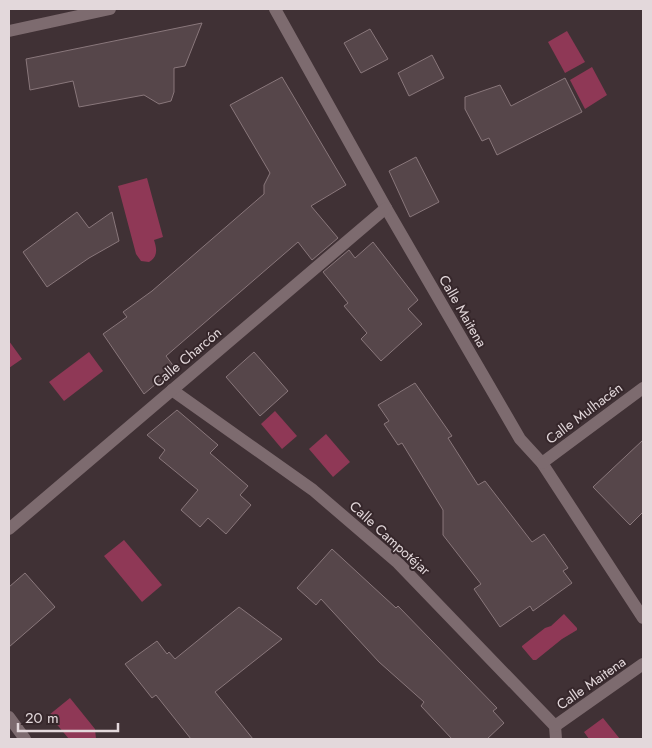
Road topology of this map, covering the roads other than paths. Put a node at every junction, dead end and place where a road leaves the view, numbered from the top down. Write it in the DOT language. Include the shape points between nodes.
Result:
graph roads {
  1 [pos="110,9"];
  2 [pos="275,9"];
  3 [pos="9,31"];
  4 [pos="386,208"];
  5 [pos="643,388"];
  6 [pos="172,390"];
  7 [pos="542,463"];
  8 [pos="9,529"];
  9 [pos="643,618"];
  10 [pos="643,664"];
  11 [pos="9,717"];
  12 [pos="555,726"];
  13 [pos="25,739"];
  14 [pos="556,739"];
  1 -- 3 [label="street"];
  2 -- 4 [label="street, Calle Maitena"];
  4 -- 6 [label="street, Calle Charcón"];
  4 -- 7 [label="street, Calle Maitena" via="520,439"];
  5 -- 7 [label="street, Calle Mulhacén"];
  6 -- 8 [label="street, Calle Charcón"];
  6 -- 12 [label="street, Calle Campotéjar" via="313,490 398,563"];
  7 -- 9 [label="street, Calle Maitena"];
  10 -- 12 [label="street, Calle Maitena"];
  11 -- 13 [label="street"];
  12 -- 14 [label="street"];
}
